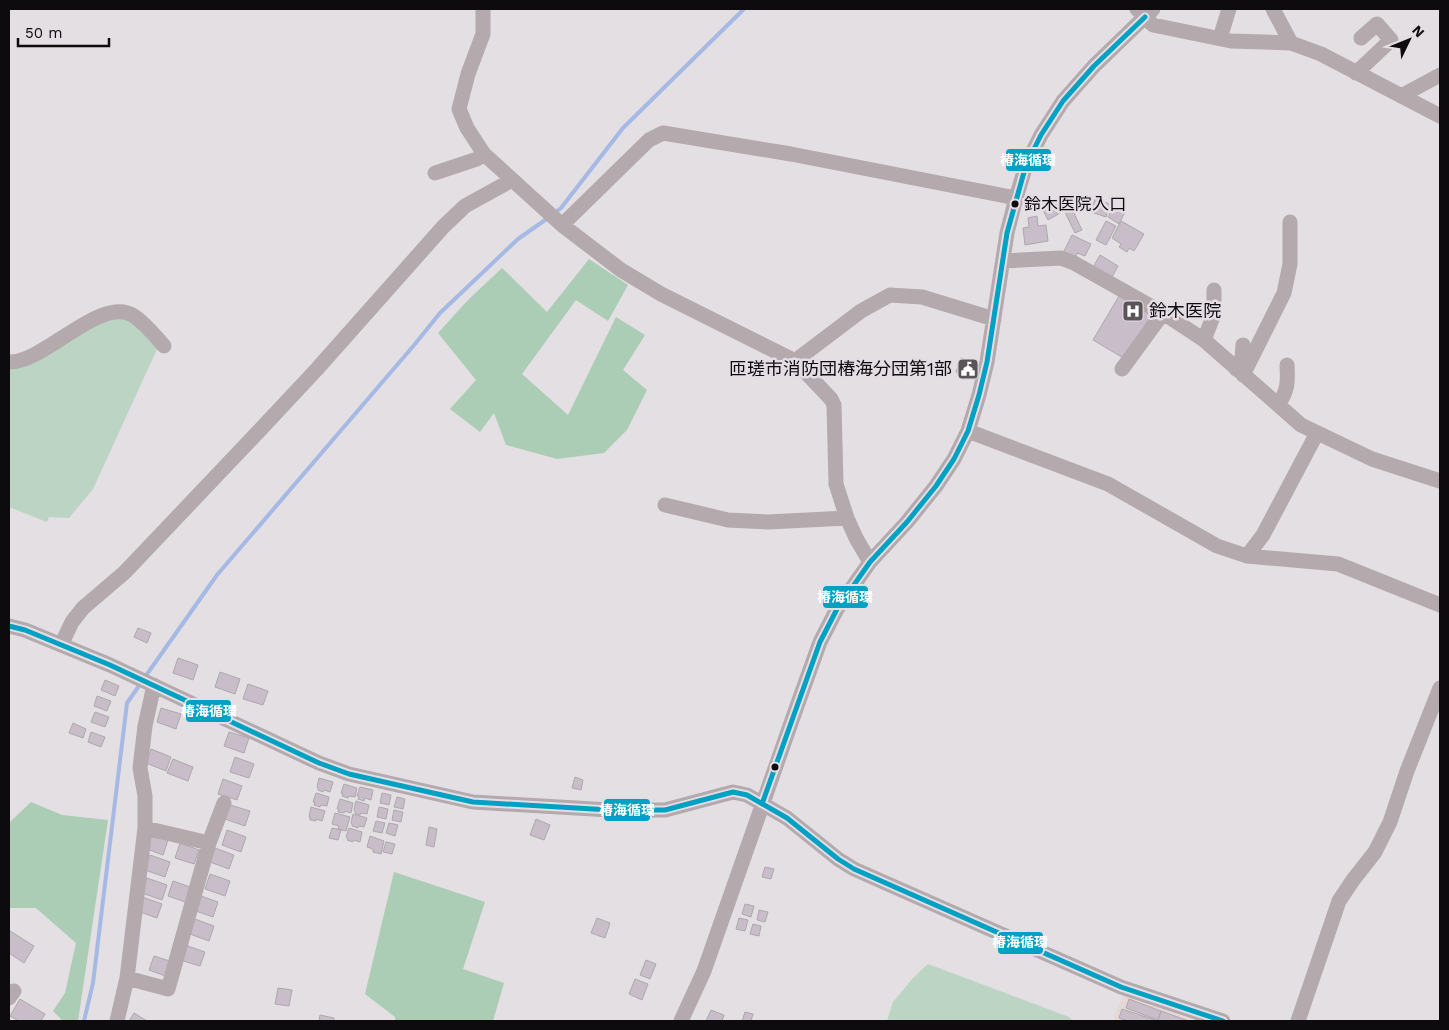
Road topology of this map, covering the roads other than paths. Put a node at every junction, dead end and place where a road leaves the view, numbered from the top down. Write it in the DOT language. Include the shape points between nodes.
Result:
graph roads {
  1 [pos="483,9"];
  2 [pos="1229,9"];
  3 [pos="1273,9"];
  4 [pos="1145,11"];
  5 [pos="1220,38"];
  6 [pos="1361,38"];
  7 [pos="1291,43"];
  8 [pos="1356,73"];
  9 [pos="1440,75"];
  10 [pos="1401,96"];
  11 [pos="1440,116"];
  12 [pos="484,154"];
  13 [pos="435,173"];
  14 [pos="512,180"];
  15 [pos="1016,198"];
  16 [pos="1290,222"];
  17 [pos="562,225"];
  18 [pos="1003,261"];
  19 [pos="1214,290"];
  20 [pos="1163,313"];
  21 [pos="994,319"];
  22 [pos="1204,340"];
  23 [pos="1243,345"];
  24 [pos="164,346"];
  25 [pos="795,361"];
  26 [pos="9,362"];
  27 [pos="1287,365"];
  28 [pos="1122,369"];
  29 [pos="1240,372"];
  30 [pos="1278,405"];
  31 [pos="968,431"];
  32 [pos="1317,433"];
  33 [pos="1440,481"];
  34 [pos="665,505"];
  35 [pos="847,518"];
  36 [pos="1246,556"];
  37 [pos="870,562"];
  38 [pos="1440,605"];
  39 [pos="9,626"];
  40 [pos="61,645"];
  41 [pos="154,685"];
  42 [pos="1440,688"];
  43 [pos="224,803"];
  44 [pos="762,804"];
  45 [pos="145,828"];
  46 [pos="209,843"];
  47 [pos="127,978"];
  48 [pos="117,1021"];
  49 [pos="680,1021"];
  50 [pos="1223,1021"];
  51 [pos="1298,1021"];
  1 -- 12 [label="street" via="483,34 459,109"];
  2 -- 5 [label="street"];
  3 -- 7 [label="street"];
  4 -- 5 [label="street" via="1153,25"];
  4 -- 15 [label="street" via="1063,101 1026,165"];
  5 -- 7 [label="street"];
  6 -- 8 [label="street" via="1377,24 1391,40"];
  7 -- 8 [label="street" via="1321,54"];
  8 -- 10 [label="street"];
  9 -- 10 [label="street"];
  10 -- 11 [label="street"];
  12 -- 13 [label="street"];
  12 -- 14 [label="street"];
  14 -- 17 [label="street"];
  14 -- 40 [label="street" via="465,206 443,227 259,431 125,572 83,608"];
  15 -- 17 [label="street" via="800,156 663,134 649,140"];
  15 -- 18 [label="street"];
  16 -- 29 [label="street" via="1290,264 1284,293"];
  17 -- 25 [label="street" via="621,270 661,294"];
  18 -- 20 [label="street" via="1061,258"];
  18 -- 21 [label="street"];
  19 -- 22 [label="street" via="1214,314"];
  20 -- 22 [label="street"];
  20 -- 28 [label="street"];
  21 -- 25 [label="street" via="922,297 890,295 861,312"];
  21 -- 31 [label="street" via="979,395"];
  22 -- 29 [label="street"];
  23 -- 29 [label="street"];
  24 -- 26 [label="street" via="133,315 117,311 100,316 37,353"];
  25 -- 35 [label="street" via="834,405 836,484"];
  27 -- 30 [label="street" via="1288,387"];
  29 -- 30 [label="street"];
  30 -- 32 [label="street" via="1301,426"];
  31 -- 36 [label="street" via="1108,484 1217,546"];
  31 -- 37 [label="street" via="936,486"];
  32 -- 33 [label="street" via="1372,458"];
  32 -- 36 [label="street" via="1263,535"];
  34 -- 35 [label="street" via="728,520 768,522"];
  35 -- 37 [label="street"];
  36 -- 38 [label="street" via="1338,564"];
  37 -- 44 [label="street" via="837,609 820,642"];
  39 -- 40 [label="street"];
  40 -- 41 [label="street"];
  41 -- 44 [label="street" via="319,763 349,774 473,802 665,810 733,792 747,795"];
  41 -- 45 [label="street" via="140,768 145,796"];
  42 -- 51 [label="street" via="1390,822 1375,852 1339,902"];
  43 -- 46 [label="street"];
  44 -- 49 [label="street" via="704,972"];
  44 -- 50 [label="street" via="787,818 854,869 1121,987"];
  45 -- 46 [label="street"];
  45 -- 47 [label="street"];
  46 -- 47 [label="street" via="168,989"];
  47 -- 48 [label="street"];
}
